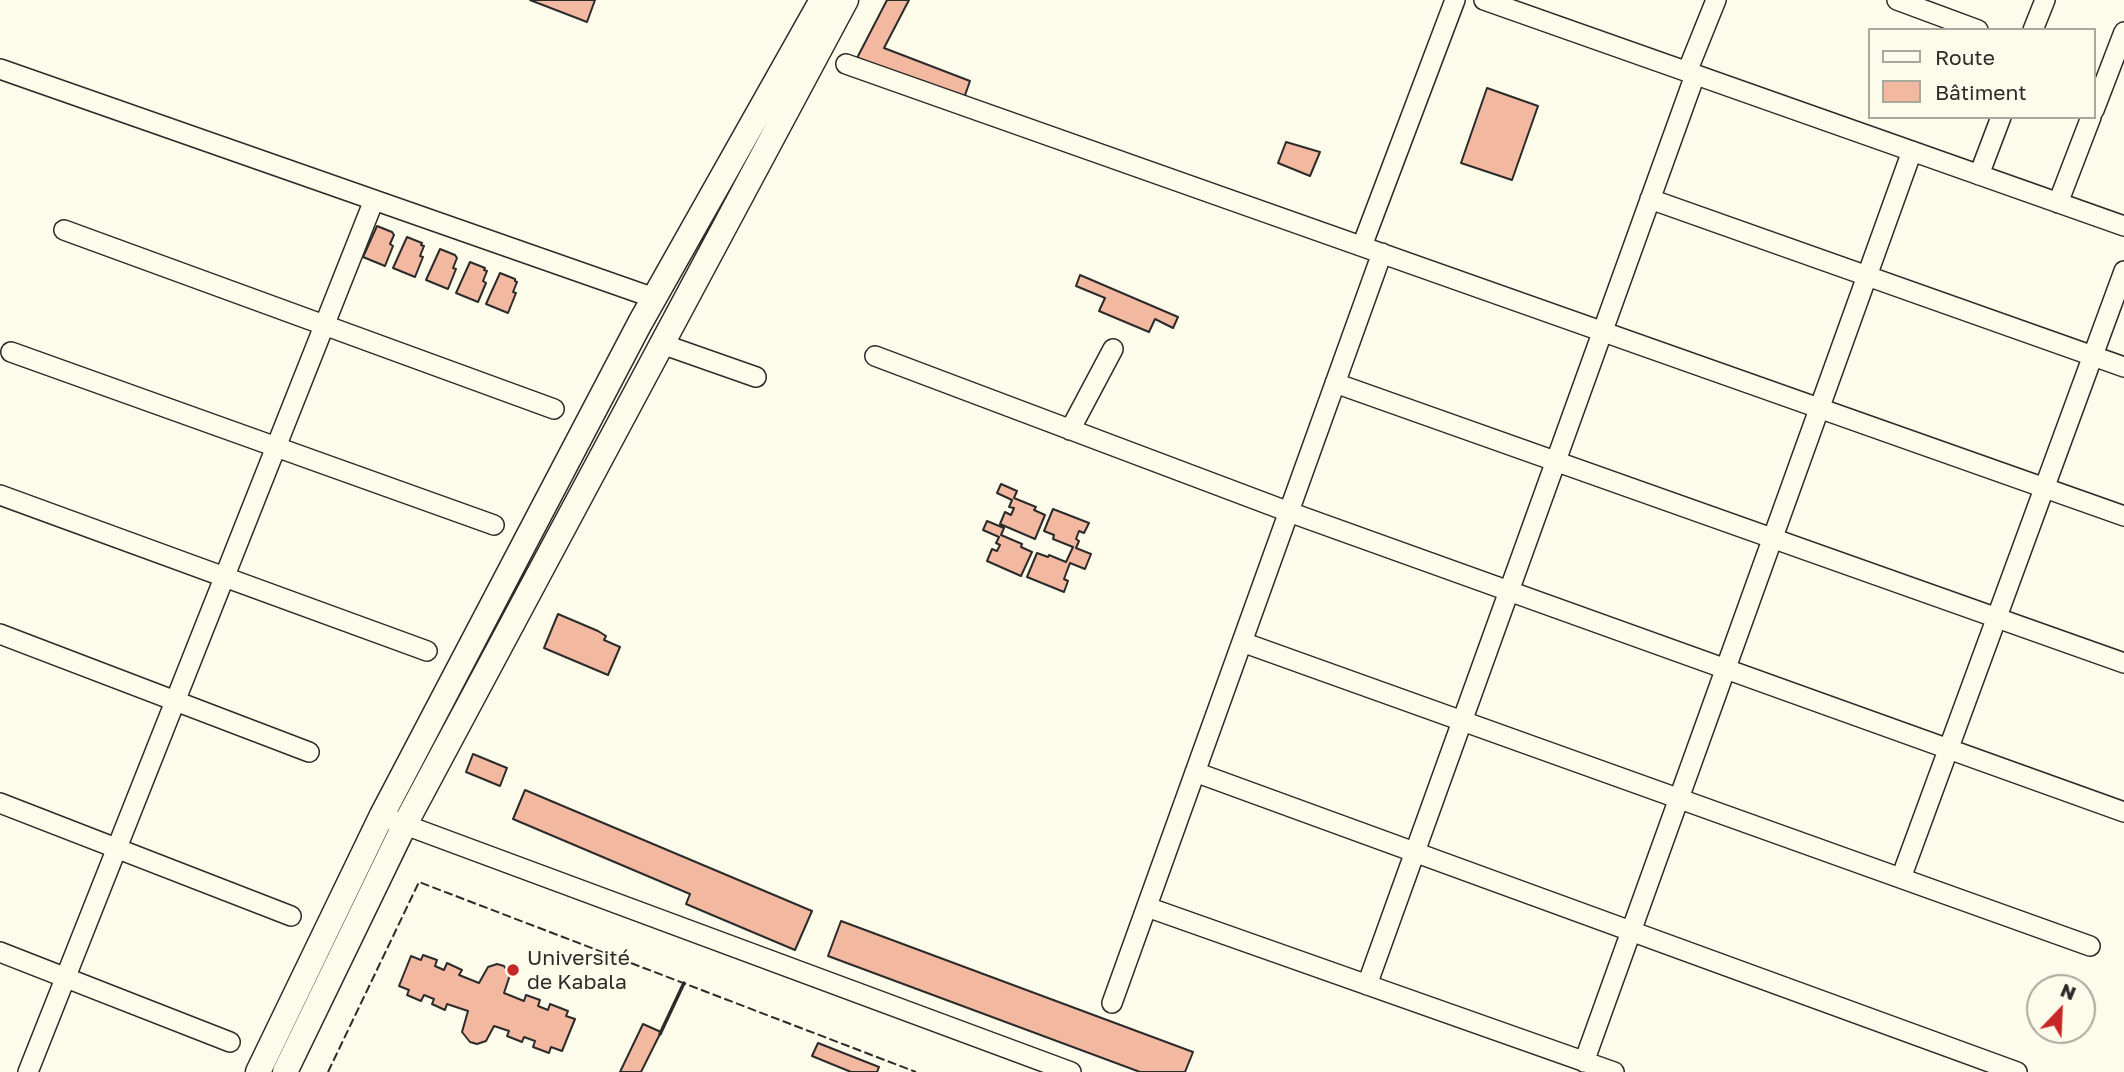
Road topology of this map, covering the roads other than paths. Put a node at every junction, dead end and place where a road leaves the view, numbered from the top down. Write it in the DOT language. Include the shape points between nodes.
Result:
graph roads {
  1 [pos="822,0"];
  2 [pos="846,0"];
  3 [pos="1455,0"];
  4 [pos="1484,0"];
  5 [pos="1716,0"];
  6 [pos="1897,0"];
  7 [pos="2045,0"];
  8 [pos="1973,28"];
  9 [pos="2035,28"];
  10 [pos="2124,33"];
  11 [pos="846,64"];
  12 [pos="0,69"];
  13 [pos="1691,73"];
  14 [pos="2096,105"];
  15 [pos="2000,119"];
  16 [pos="2090,119"];
  17 [pos="1912,151"];
  18 [pos="1979,175"];
  19 [pos="374,200"];
  20 [pos="1650,200"];
  21 [pos="2058,203"];
  22 [pos="2124,226"];
  23 [pos="64,230"];
  24 [pos="1362,246"];
  25 [pos="1382,253"];
  26 [pos="2124,271"];
  27 [pos="1868,276"];
  28 [pos="654,298"];
  29 [pos="324,325"];
  30 [pos="1603,331"];
  31 [pos="662,344"];
  32 [pos="1113,349"];
  33 [pos="11,352"];
  34 [pos="875,356"];
  35 [pos="2093,356"];
  36 [pos="2124,367"];
  37 [pos="756,377"];
  38 [pos="1335,383"];
  39 [pos="1820,408"];
  40 [pos="554,409"];
  41 [pos="1070,429"];
  42 [pos="276,447"];
  43 [pos="1556,461"];
  44 [pos="2044,488"];
  45 [pos="0,495"];
  46 [pos="1289,512"];
  47 [pos="2124,516"];
  48 [pos="494,526"];
  49 [pos="1773,539"];
  50 [pos="224,577"];
  51 [pos="1509,591"];
  52 [pos="1996,618"];
  53 [pos="0,634"];
  54 [pos="1242,642"];
  55 [pos="427,651"];
  56 [pos="2124,663"];
  57 [pos="1726,669"];
  58 [pos="175,701"];
  59 [pos="1462,720"];
  60 [pos="1948,749"];
  61 [pos="309,752"];
  62 [pos="1195,772"];
  63 [pos="1679,799"];
  64 [pos="0,803"];
  65 [pos="2124,812"];
  66 [pos="382,815"];
  67 [pos="404,826"];
  68 [pos="117,848"];
  69 [pos="1415,852"];
  70 [pos="1901,878"];
  71 [pos="1147,907"];
  72 [pos="291,916"];
  73 [pos="1632,931"];
  74 [pos="2090,946"];
  75 [pos="0,952"];
  76 [pos="65,978"];
  77 [pos="1367,985"];
  78 [pos="1112,1003"];
  79 [pos="230,1042"];
  80 [pos="1584,1062"];
  81 [pos="28,1072"];
  82 [pos="258,1072"];
  83 [pos="285,1072"];
  84 [pos="1071,1072"];
  85 [pos="1614,1072"];
  86 [pos="2017,1072"];
  1 -- 28 [label="main road"];
  2 -- 31 [label="main road"];
  3 -- 24 [label="street"];
  4 -- 13 [label="street"];
  5 -- 13 [label="street"];
  6 -- 8 [label="street"];
  7 -- 9 [label="street"];
  10 -- 14 [label="street"];
  11 -- 24 [label="street"];
  12 -- 19 [label="street"];
  13 -- 17 [label="street"];
  13 -- 20 [label="street"];
  15 -- 18 [label="street"];
  16 -- 21 [label="street"];
  17 -- 18 [label="street"];
  17 -- 27 [label="street"];
  18 -- 21 [label="street"];
  19 -- 28 [label="street"];
  19 -- 29 [label="street"];
  20 -- 27 [label="street"];
  20 -- 30 [label="street"];
  21 -- 22 [label="street"];
  23 -- 29 [label="street"];
  24 -- 25 [label="street"];
  25 -- 30 [label="street"];
  25 -- 38 [label="street"];
  26 -- 35 [label="street"];
  27 -- 35 [label="street"];
  27 -- 39 [label="street"];
  28 -- 66 [label="main road"];
  29 -- 40 [label="street"];
  29 -- 42 [label="street"];
  30 -- 39 [label="street"];
  30 -- 43 [label="street"];
  31 -- 37 [label="street"];
  31 -- 67 [label="main road"];
  32 -- 41 [label="street"];
  33 -- 42 [label="street"];
  34 -- 41 [label="street"];
  35 -- 36 [label="street"];
  35 -- 44 [label="street"];
  38 -- 43 [label="street"];
  38 -- 46 [label="street"];
  39 -- 44 [label="street"];
  39 -- 49 [label="street"];
  41 -- 46 [label="street"];
  42 -- 48 [label="street"];
  42 -- 50 [label="street"];
  43 -- 49 [label="street"];
  43 -- 51 [label="street"];
  44 -- 47 [label="street"];
  44 -- 52 [label="street"];
  45 -- 50 [label="street"];
  46 -- 51 [label="street"];
  46 -- 54 [label="street"];
  49 -- 52 [label="street"];
  49 -- 57 [label="street"];
  50 -- 55 [label="street"];
  50 -- 58 [label="street"];
  51 -- 57 [label="street"];
  51 -- 59 [label="street"];
  52 -- 56 [label="street"];
  52 -- 60 [label="street"];
  53 -- 58 [label="street"];
  54 -- 59 [label="street"];
  54 -- 62 [label="street"];
  57 -- 60 [label="street"];
  57 -- 63 [label="street"];
  58 -- 61 [label="street"];
  58 -- 68 [label="street"];
  59 -- 63 [label="street"];
  59 -- 69 [label="street"];
  60 -- 65 [label="street"];
  60 -- 70 [label="street"];
  62 -- 69 [label="street"];
  62 -- 71 [label="street"];
  63 -- 70 [label="street"];
  63 -- 73 [label="street"];
  64 -- 68 [label="street"];
  66 -- 67 [label="street"];
  66 -- 82 [label="main road"];
  67 -- 83 [label="main road"];
  67 -- 84 [label="street"];
  68 -- 72 [label="street"];
  68 -- 76 [label="street"];
  69 -- 73 [label="street"];
  69 -- 77 [label="street"];
  70 -- 74 [label="street"];
  71 -- 77 [label="street"];
  71 -- 78 [label="street"];
  73 -- 80 [label="street"];
  73 -- 86 [label="street"];
  75 -- 76 [label="street"];
  76 -- 79 [label="street"];
  76 -- 81 [label="street"];
  77 -- 80 [label="street"];
  80 -- 85 [label="street"];
}
